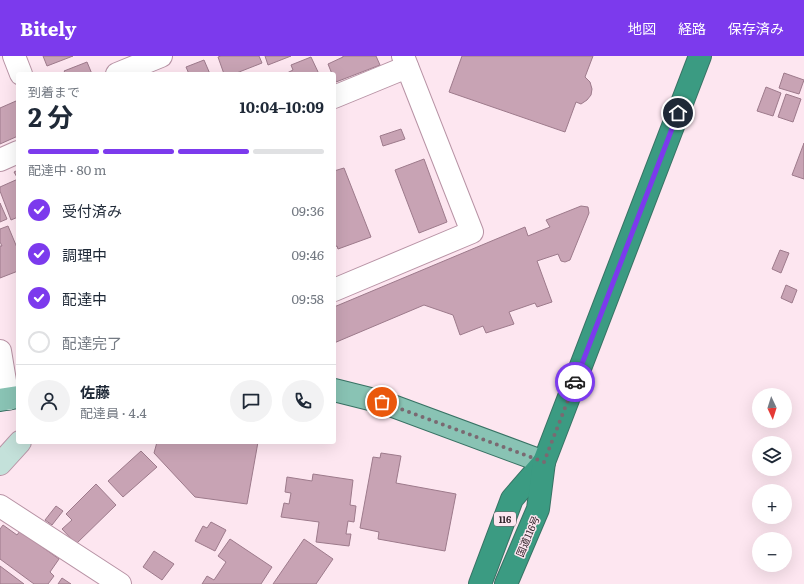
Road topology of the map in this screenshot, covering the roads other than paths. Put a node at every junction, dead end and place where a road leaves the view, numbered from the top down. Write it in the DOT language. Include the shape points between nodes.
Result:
graph roads {
  1 [pos="14,56"];
  2 [pos="161,56"];
  3 [pos="700,56"];
  4 [pos="405,62"];
  5 [pos="20,72"];
  6 [pos="122,72"];
  7 [pos="336,96"];
  8 [pos="16,153"];
  9 [pos="0,160"];
  10 [pos="336,289"];
  11 [pos="0,351"];
  12 [pos="336,390"];
  13 [pos="9,399"];
  14 [pos="18,444"];
  15 [pos="544,462"];
  16 [pos="0,464"];
  17 [pos="0,506"];
  18 [pos="120,584"];
  19 [pos="480,584"];
  20 [pos="506,584"];
  1 -- 5 [label="street"];
  2 -- 6 [label="street"];
  3 -- 15 [label="highway, 国道116号 / 116"];
  4 -- 7 [label="street"];
  4 -- 10 [label="street" via="472,232"];
  8 -- 9 [label="street"];
  11 -- 13 [label="street"];
  12 -- 15 [label="main road" via="382,402"];
  14 -- 16 [label="street"];
  15 -- 19 [label="highway, 国道116号 / 116" via="512,499"];
  15 -- 20 [label="highway, 国道116号 / 116" via="538,510"];
  17 -- 18 [label="street"];
}
